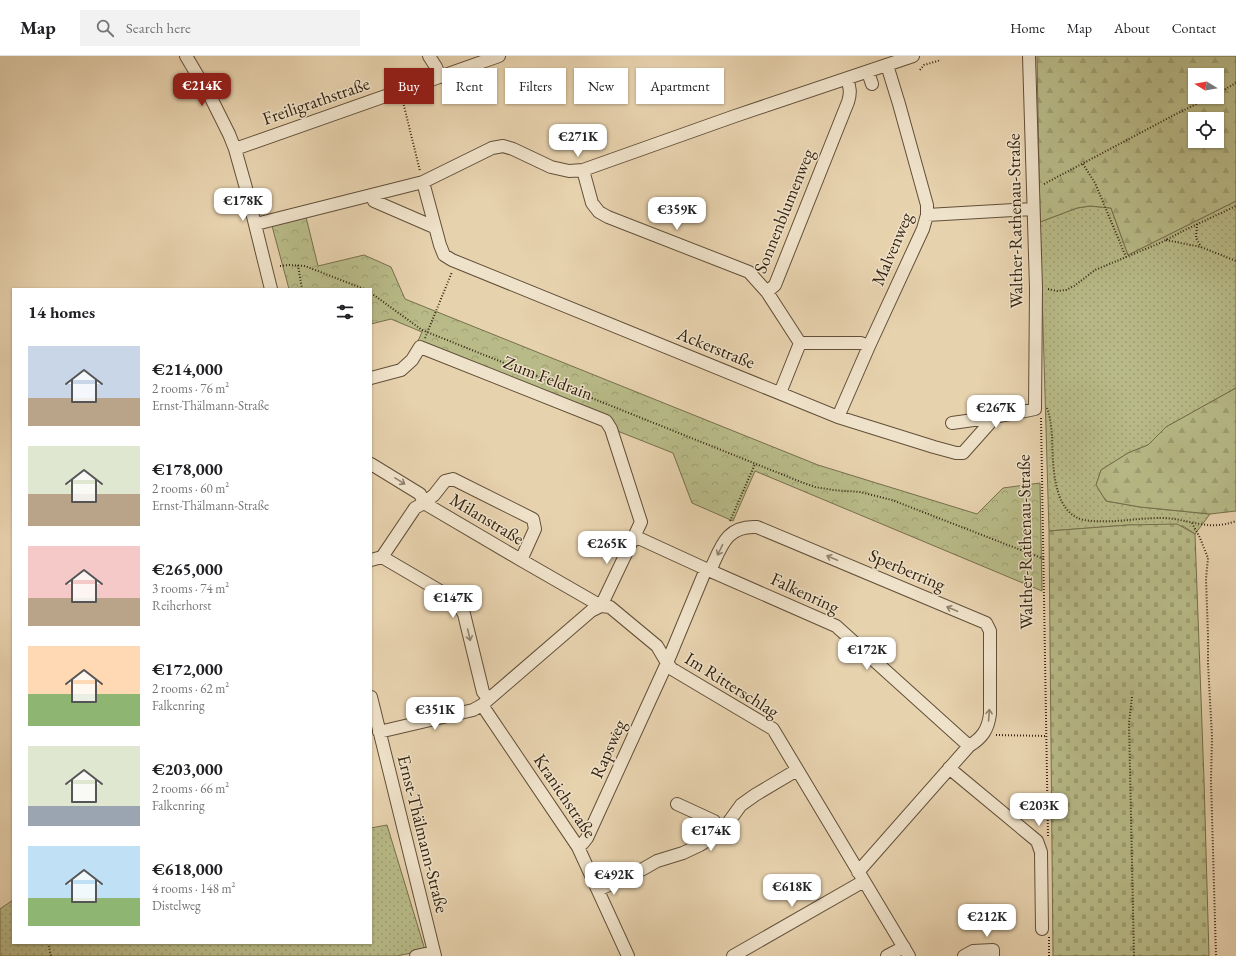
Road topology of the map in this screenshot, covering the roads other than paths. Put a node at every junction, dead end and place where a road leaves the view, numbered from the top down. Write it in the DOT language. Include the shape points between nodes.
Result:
graph roads {
  1 [pos="186,56"];
  2 [pos="429,56"];
  3 [pos="499,56"];
  4 [pos="913,56"];
  5 [pos="1029,56"];
  6 [pos="887,65"];
  7 [pos="868,72"];
  8 [pos="440,77"];
  9 [pos="847,79"];
  10 [pos="872,84"];
  11 [pos="235,149"];
  12 [pos="582,170"];
  13 [pos="423,182"];
  14 [pos="372,195"];
  15 [pos="1033,209"];
  16 [pos="927,214"];
  17 [pos="256,224"];
  18 [pos="434,227"];
  19 [pos="271,288"];
  20 [pos="767,292"];
  21 [pos="800,343"];
  22 [pos="869,346"];
  23 [pos="372,378"];
  24 [pos="780,393"];
  25 [pos="838,417"];
  26 [pos="995,417"];
  27 [pos="952,423"];
  28 [pos="372,465"];
  29 [pos="424,503"];
  30 [pos="634,536"];
  31 [pos="376,559"];
  32 [pos="521,560"];
  33 [pos="708,570"];
  34 [pos="601,606"];
  35 [pos="666,663"];
  36 [pos="372,701"];
  37 [pos="486,702"];
  38 [pos="379,732"];
  39 [pos="968,746"];
  40 [pos="949,768"];
  41 [pos="797,770"];
  42 [pos="677,804"];
  43 [pos="721,830"];
  44 [pos="578,846"];
  45 [pos="861,876"];
  46 [pos="598,890"];
  47 [pos="1046,932"];
  48 [pos="907,951"];
  49 [pos="435,954"];
  50 [pos="416,956"];
  51 [pos="628,956"];
  52 [pos="733,956"];
  53 [pos="887,956"];
  54 [pos="964,956"];
  55 [pos="993,956"];
  1 -- 11 [label="street" via="215,106"];
  2 -- 8 [label="street"];
  3 -- 8 [label="street, Freiligrathstraße"];
  4 -- 6 [label="street"];
  5 -- 15 [label="street, Walther-Rathenau-Straße"];
  6 -- 7 [label="street"];
  6 -- 16 [label="street, Malvenweg" via="927,204"];
  7 -- 9 [label="street"];
  7 -- 10 [label="street"];
  8 -- 11 [label="street, Freiligrathstraße"];
  9 -- 12 [label="street"];
  9 -- 20 [label="street, Sonnenblumenweg" via="850,88 848,102 775,285"];
  11 -- 17 [label="street"];
  12 -- 13 [label="street" via="569,171 551,166 503,146 492,148"];
  12 -- 20 [label="street" via="592,203 599,212 749,272"];
  13 -- 14 [label="street"];
  13 -- 18 [label="street, Ackerstraße"];
  14 -- 17 [label="street"];
  14 -- 18 [label="street" via="374,201"];
  15 -- 16 [label="street"];
  15 -- 26 [label="street, Walther-Rathenau-Straße" via="1036,288 1035,408"];
  16 -- 22 [label="street, Malvenweg" via="923,229"];
  17 -- 19 [label="street"];
  18 -- 24 [label="street, Ackerstraße" via="444,255 456,262"];
  20 -- 21 [label="street, Sonnenblumenweg"];
  21 -- 22 [label="street" via="861,343"];
  21 -- 24 [label="street"];
  22 -- 25 [label="street, Malvenweg"];
  23 -- 30 [label="street, Zum Feldrain" via="401,370 412,360 420,347 606,421 611,429 641,522"];
  24 -- 25 [label="street, Ackerstraße"];
  25 -- 26 [label="street, Ackerstraße" via="934,447 963,453"];
  26 -- 27 [label="street"];
  28 -- 29 [label="street, one-way" via="420,494"];
  29 -- 31 [label="street, Milanstraße" via="415,508"];
  29 -- 32 [label="street, Milanstraße"];
  29 -- 32 [label="street" via="445,481 453,479 533,519 535,529"];
  30 -- 33 [label="street, Falkenring"];
  30 -- 34 [label="street"];
  31 -- 37 [label="street, Kranichstraße, one-way" via="452,598 459,605 464,614"];
  32 -- 34 [label="street, Milanstraße"];
  33 -- 35 [label="street"];
  33 -- 39 [label="street, Falkenring" via="836,626"];
  39 -- 33 [label="street, Sperberring, one-way" via="984,733 990,714 990,631 986,623 757,527 746,526 725,539"];
  34 -- 35 [label="street, Im Ritterschlag" via="610,607 657,646"];
  34 -- 37 [label="street"];
  35 -- 41 [label="street, Im Ritterschlag" via="680,674 773,729"];
  35 -- 44 [label="street, Rapsweg" via="588,838"];
  36 -- 38 [label="street, Ernst-Thälmann-Straße"];
  37 -- 38 [label="street" via="472,710"];
  37 -- 44 [label="street, Kranichstraße"];
  38 -- 49 [label="street, Ernst-Thälmann-Straße"];
  39 -- 40 [label="street"];
  40 -- 45 [label="street"];
  40 -- 47 [label="street" via="1037,841 1041,852"];
  41 -- 43 [label="street" via="741,805"];
  41 -- 45 [label="street, Im Ritterschlag"];
  42 -- 43 [label="street" via="714,821"];
  43 -- 46 [label="street" via="691,850 657,861"];
  44 -- 46 [label="street, Kranichstraße"];
  45 -- 48 [label="street, Im Ritterschlag"];
  45 -- 52 [label="street"];
  46 -- 51 [label="street, Kranichstraße"];
  48 -- 53 [label="street"];
  49 -- 50 [label="street"];
  54 -- 55 [label="street" via="973,951 993,950"];
}
